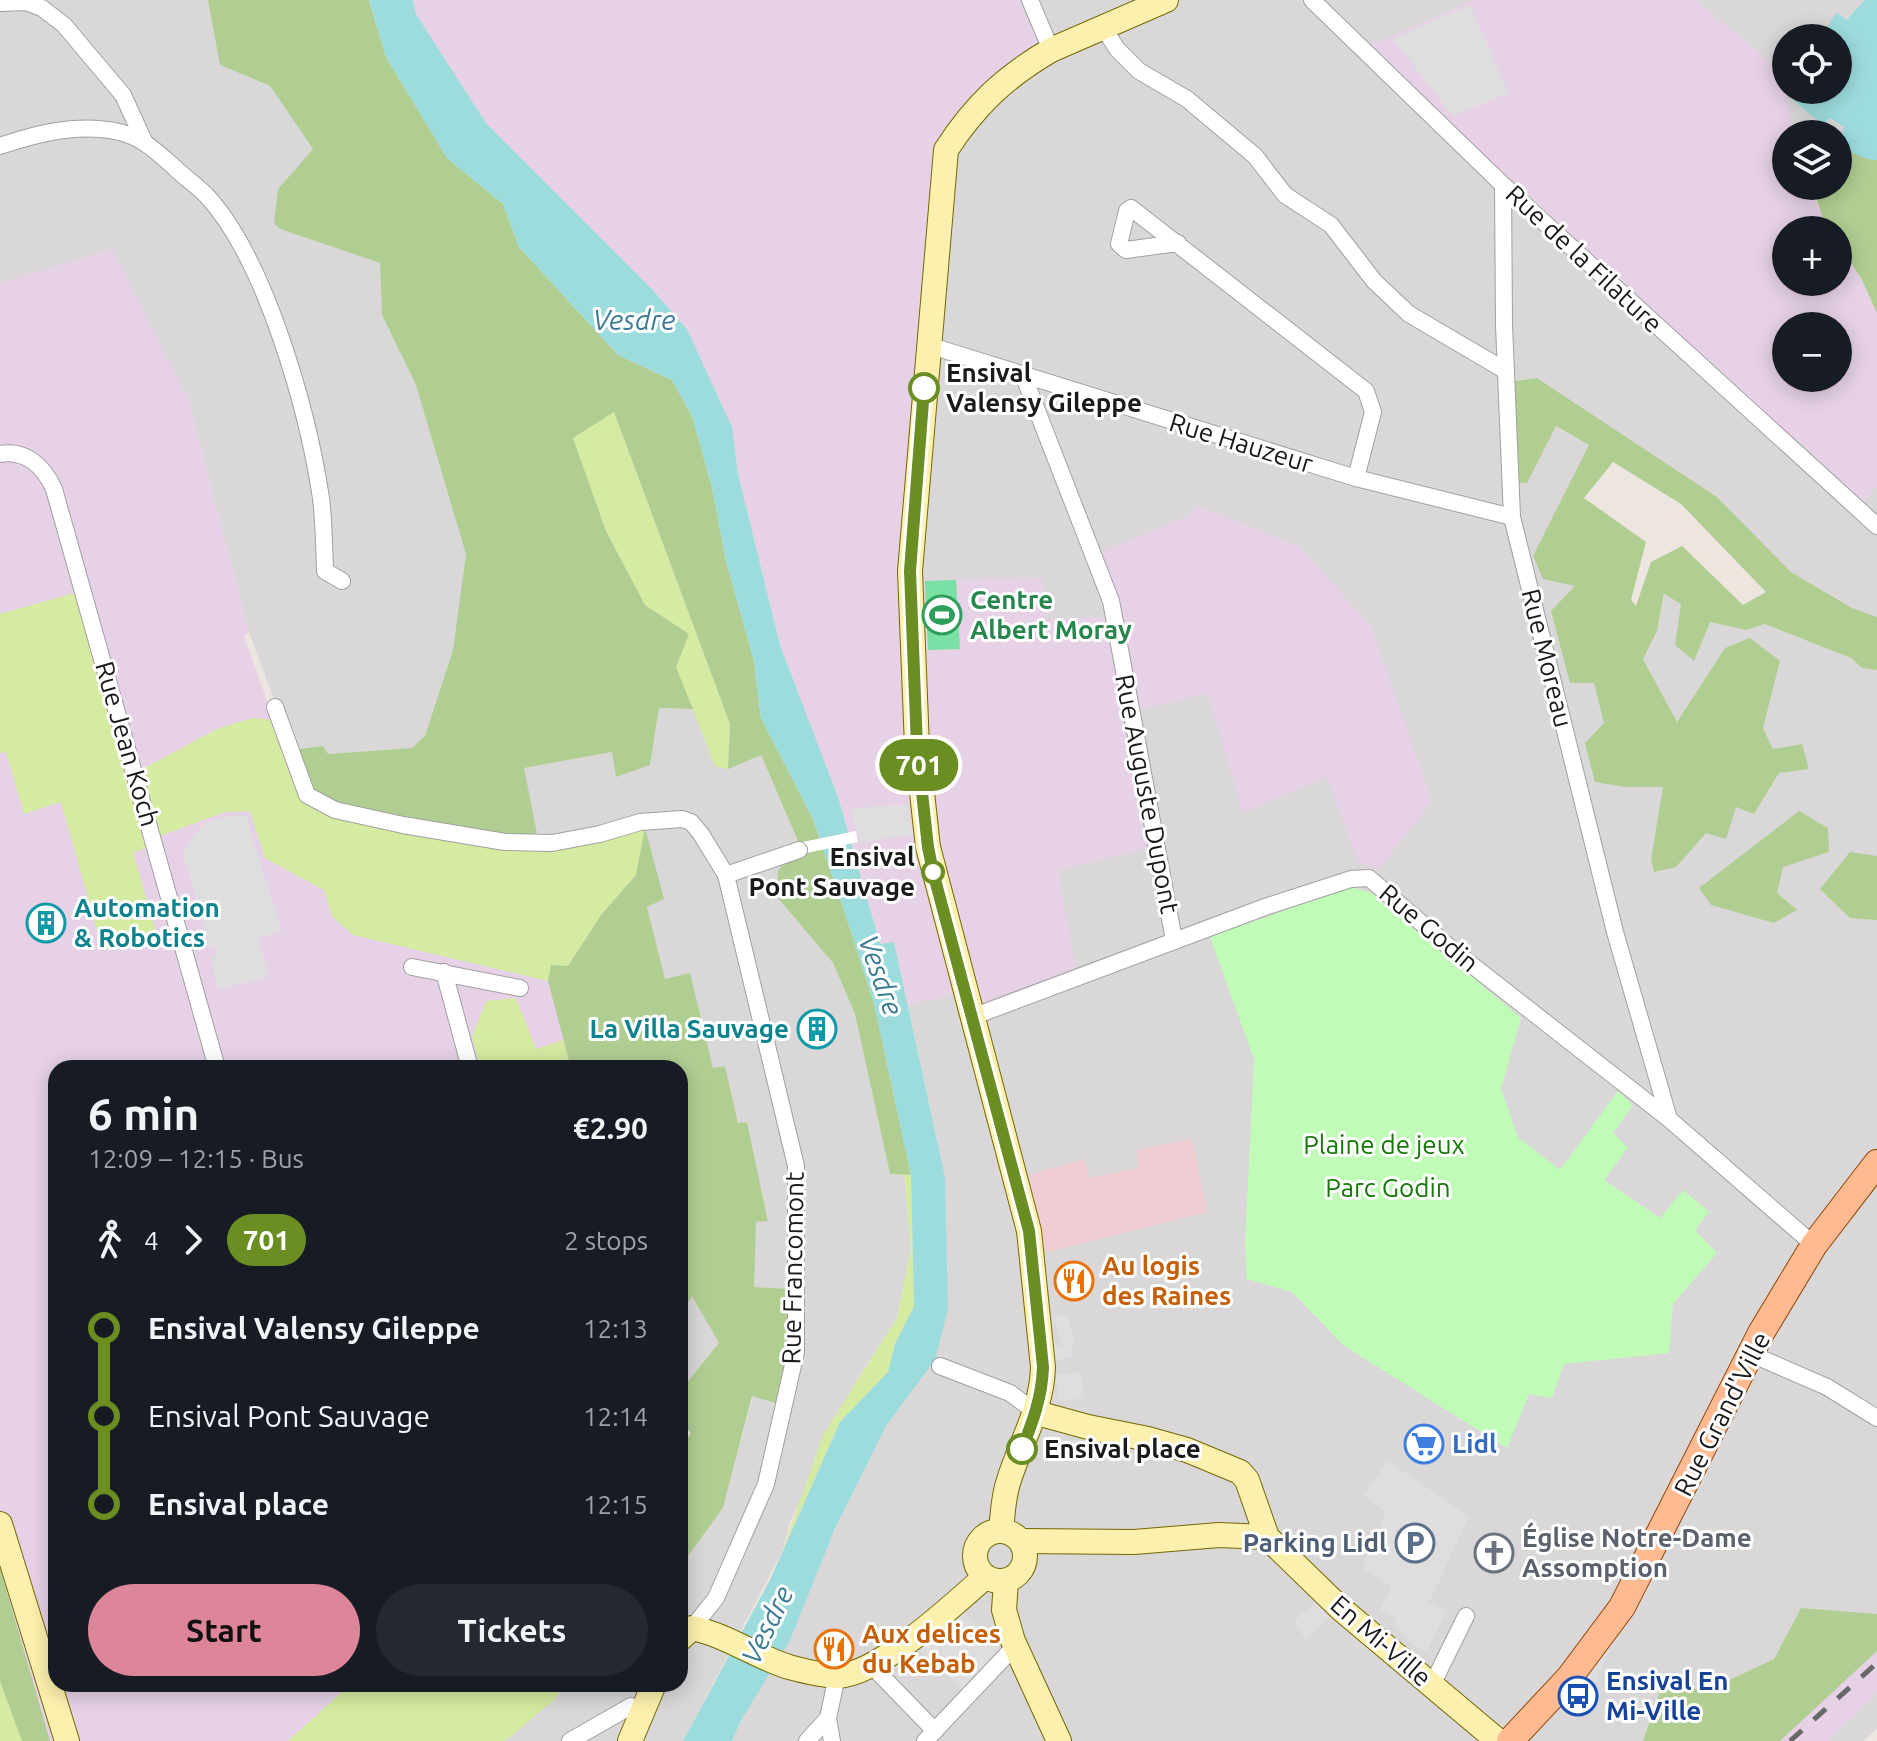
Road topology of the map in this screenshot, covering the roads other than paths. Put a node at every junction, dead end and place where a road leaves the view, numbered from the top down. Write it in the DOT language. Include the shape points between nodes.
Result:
graph roads {
  1 [pos="1030,0"];
  2 [pos="1166,0"];
  3 [pos="1312,0"];
  4 [pos="0,3"];
  5 [pos="1103,27"];
  6 [pos="1051,50"];
  7 [pos="144,141"];
  8 [pos="0,146"];
  9 [pos="1503,185"];
  10 [pos="1178,243"];
  11 [pos="928,345"];
  12 [pos="1506,371"];
  13 [pos="1024,377"];
  14 [pos="0,454"];
  15 [pos="1356,478"];
  16 [pos="1869,512"];
  17 [pos="1512,517"];
  18 [pos="1877,526"];
  19 [pos="342,581"];
  20 [pos="275,707"];
  21 [pos="799,850"];
  22 [pos="726,875"];
  23 [pos="1174,940"];
  24 [pos="412,967"];
  25 [pos="444,972"];
  26 [pos="520,988"];
  27 [pos="972,1017"];
  28 [pos="215,1060"];
  29 [pos="468,1060"];
  30 [pos="1669,1119"];
  31 [pos="1877,1163"];
  32 [pos="1814,1245"];
  33 [pos="1751,1354"];
  34 [pos="940,1366"];
  35 [pos="1037,1413"];
  36 [pos="1877,1418"];
  37 [pos="0,1524"];
  38 [pos="1011,1535"];
  39 [pos="1267,1537"];
  40 [pos="996,1579"];
  41 [pos="1466,1616"];
  42 [pos="694,1633"];
  43 [pos="1015,1646"];
  44 [pos="48,1650"];
  45 [pos="870,1664"];
  46 [pos="837,1676"];
  47 [pos="1432,1685"];
  48 [pos="57,1692"];
  49 [pos="651,1692"];
  50 [pos="631,1706"];
  51 [pos="828,1718"];
  52 [pos="930,1736"];
  53 [pos="67,1741"];
  54 [pos="570,1741"];
  55 [pos="630,1741"];
  56 [pos="807,1741"];
  57 [pos="832,1741"];
  58 [pos="1059,1741"];
  59 [pos="1498,1741"];
  60 [pos="1510,1741"];
  1 -- 6 [label="street"];
  2 -- 5 [label="street"];
  3 -- 9 [label="street, Rue de la Filature"];
  4 -- 7 [label="street" via="26,2 64,25 123,95"];
  5 -- 6 [label="street"];
  5 -- 12 [label="street" via="1139,71 1187,99 1255,156 1285,195 1331,225 1374,281 1409,314"];
  6 -- 11 [label="street" via="999,84 946,150"];
  7 -- 8 [label="street" via="81,128 36,133"];
  7 -- 19 [label="street" via="207,196 267,299 309,437 321,500 325,571"];
  9 -- 12 [label="street, Rue Moreau"];
  9 -- 16 [label="street, Rue de la Filature"];
  10 -- 15 [label="street" via="1366,391 1373,412"];
  11 -- 13 [label="street, Rue Hauzeur"];
  11 -- 27 [label="street" via="910,571 919,764 933,872"];
  12 -- 17 [label="street, Rue Moreau"];
  13 -- 15 [label="street, Rue Hauzeur"];
  13 -- 23 [label="street, Rue Auguste Dupont" via="1111,601"];
  14 -- 28 [label="street, Rue Jean Koch" via="27,457 46,472 54,489"];
  15 -- 17 [label="street, Rue Hauzeur"];
  16 -- 18 [label="street, Rue de la Filature"];
  17 -- 30 [label="street, Rue Moreau" via="1615,932"];
  20 -- 22 [label="street, Rue Francomont" via="307,795 335,810 523,843 552,843 640,822 682,819 701,834"];
  21 -- 22 [label="street"];
  22 -- 42 [label="street, Rue Francomont" via="796,1166 796,1352 766,1484 716,1598"];
  23 -- 27 [label="street, Rue Godin"];
  23 -- 30 [label="street, Rue Godin" via="1351,879 1369,878"];
  24 -- 25 [label="street"];
  25 -- 26 [label="street"];
  25 -- 29 [label="street"];
  27 -- 35 [label="street" via="1029,1231 1043,1367"];
  30 -- 32 [label="street, Rue Godin"];
  31 -- 32 [label="main road, Rue Grand'Ville"];
  32 -- 33 [label="main road, Rue Grand'Ville"];
  33 -- 36 [label="street" via="1827,1387"];
  33 -- 60 [label="main road, Rue Grand'Ville" via="1622,1607 1569,1678"];
  34 -- 35 [label="street" via="1010,1393"];
  35 -- 38 [label="street" via="1009,1480"];
  35 -- 39 [label="street, En Mi-Ville" via="1148,1439 1240,1472"];
  37 -- 44 [label="street"];
  38 -- 39 [label="street" via="1134,1542"];
  38 -- 40 [label="street" via="1025,1560 1015,1577"];
  38 -- 40 [label="street" via="985,1535 975,1548 975,1564"];
  39 -- 47 [label="street, En Mi-Ville" via="1340,1608"];
  40 -- 43 [label="street"];
  40 -- 45 [label="street"];
  41 -- 47 [label="street"];
  42 -- 46 [label="street" via="788,1667"];
  43 -- 52 [label="street"];
  43 -- 58 [label="street"];
  45 -- 46 [label="street"];
  45 -- 52 [label="street"];
  46 -- 51 [label="street"];
  47 -- 59 [label="street, En Mi-Ville"];
  48 -- 53 [label="street"];
  49 -- 55 [label="street"];
  50 -- 54 [label="street"];
  51 -- 56 [label="street"];
  51 -- 57 [label="street"];
}
